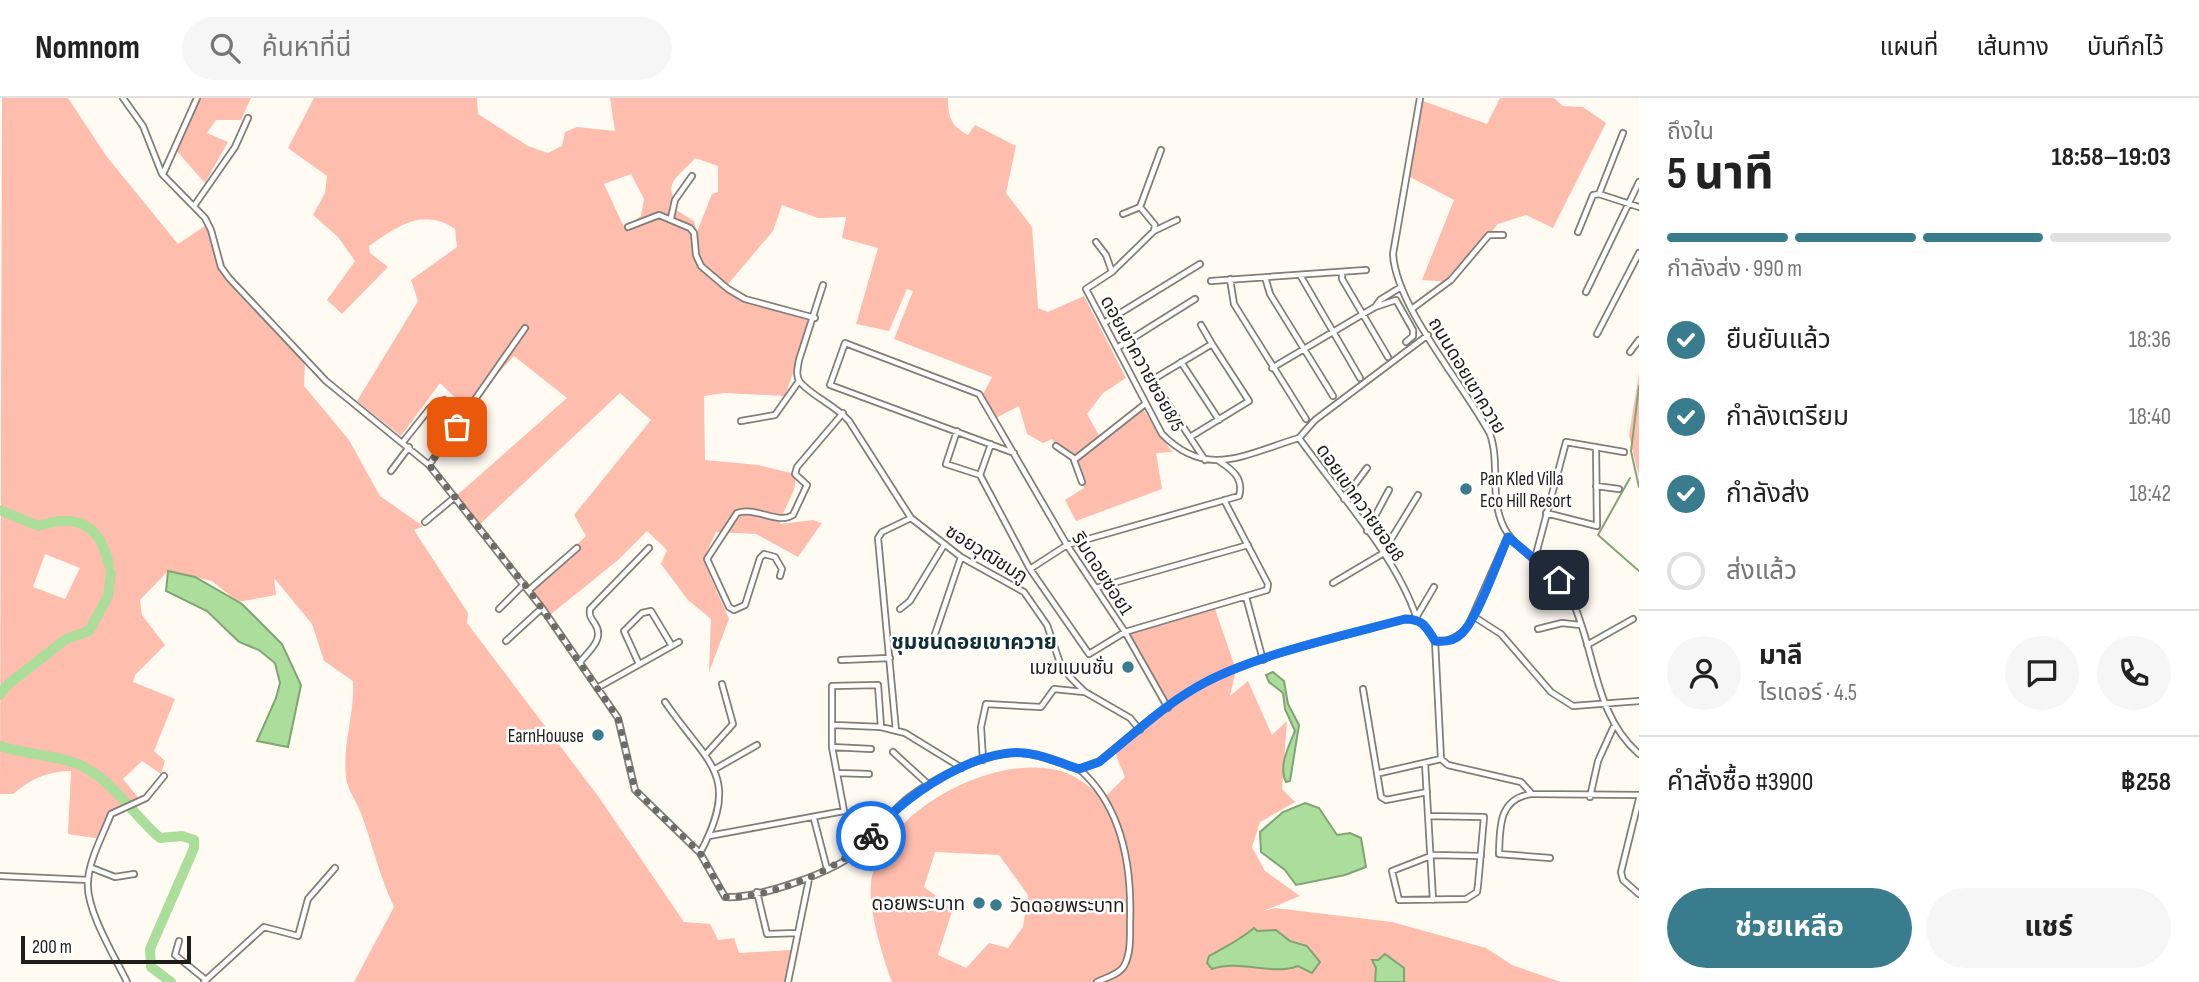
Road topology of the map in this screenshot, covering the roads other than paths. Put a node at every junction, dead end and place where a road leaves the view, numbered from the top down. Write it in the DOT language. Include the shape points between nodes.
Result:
graph roads {
  1 [pos="123,98"];
  2 [pos="197,98"];
  3 [pos="1420,98"];
  4 [pos="248,118"];
  5 [pos="1623,133"];
  6 [pos="1161,150"];
  7 [pos="162,174"];
  8 [pos="692,176"];
  9 [pos="1639,181"];
  10 [pos="1599,194"];
  11 [pos="1630,204"];
  12 [pos="194,206"];
  13 [pos="1140,206"];
  14 [pos="1639,207"];
  15 [pos="1123,214"];
  16 [pos="671,218"];
  17 [pos="1177,220"];
  18 [pos="628,227"];
  19 [pos="1154,230"];
  20 [pos="1578,232"];
  21 [pos="1503,235"];
  22 [pos="1096,242"];
  23 [pos="1639,253"];
  24 [pos="1200,264"];
  25 [pos="1366,270"];
  26 [pos="1112,272"];
  27 [pos="1342,272"];
  28 [pos="1300,275"];
  29 [pos="1265,277"];
  30 [pos="1230,279"];
  31 [pos="1211,281"];
  32 [pos="823,285"];
  33 [pos="1401,287"];
  34 [pos="1586,292"];
  35 [pos="1195,299"];
  36 [pos="1375,307"];
  37 [pos="1413,308"];
  38 [pos="1362,314"];
  39 [pos="815,318"];
  40 [pos="1104,323"];
  41 [pos="1201,325"];
  42 [pos="525,328"];
  43 [pos="1334,331"];
  44 [pos="1597,334"];
  45 [pos="1428,335"];
  46 [pos="1639,340"];
  47 [pos="1406,342"];
  48 [pos="1212,344"];
  49 [pos="1117,348"];
  50 [pos="1303,350"];
  51 [pos="1630,352"];
  52 [pos="1388,357"];
  53 [pos="1181,362"];
  54 [pos="1272,368"];
  55 [pos="1360,378"];
  56 [pos="799,381"];
  57 [pos="1333,396"];
  58 [pos="444,400"];
  59 [pos="1145,404"];
  60 [pos="843,413"];
  61 [pos="1306,419"];
  62 [pos="1219,420"];
  63 [pos="741,421"];
  64 [pos="957,431"];
  65 [pos="1190,437"];
  66 [pos="1299,438"];
  67 [pos="403,442"];
  68 [pos="991,444"];
  69 [pos="1056,446"];
  70 [pos="409,447"];
  71 [pos="1596,447"];
  72 [pos="1625,452"];
  73 [pos="1014,453"];
  74 [pos="1075,459"];
  75 [pos="1205,460"];
  76 [pos="1219,461"];
  77 [pos="429,465"];
  78 [pos="1367,468"];
  79 [pos="391,471"];
  80 [pos="981,475"];
  81 [pos="1082,482"];
  82 [pos="1596,486"];
  83 [pos="1619,489"];
  84 [pos="1389,490"];
  85 [pos="1418,495"];
  86 [pos="455,497"];
  87 [pos="1344,499"];
  88 [pos="1224,500"];
  89 [pos="1546,513"];
  90 [pos="911,519"];
  91 [pos="425,522"];
  92 [pos="1367,531"];
  93 [pos="1508,537"];
  94 [pos="944,545"];
  95 [pos="1067,545"];
  96 [pos="1248,545"];
  97 [pos="577,548"];
  98 [pos="649,548"];
  99 [pos="1382,554"];
  100 [pos="961,557"];
  101 [pos="1535,558"];
  102 [pos="1030,569"];
  103 [pos="780,576"];
  104 [pos="1333,583"];
  105 [pos="524,584"];
  106 [pos="1434,587"];
  107 [pos="1096,588"];
  108 [pos="529,590"];
  109 [pos="1246,597"];
  110 [pos="542,608"];
  111 [pos="499,609"];
  112 [pos="900,609"];
  113 [pos="1473,616"];
  114 [pos="1417,618"];
  115 [pos="1633,619"];
  116 [pos="1580,625"];
  117 [pos="1538,629"];
  118 [pos="1125,632"];
  119 [pos="506,641"];
  120 [pos="1435,641"];
  121 [pos="680,642"];
  122 [pos="932,643"];
  123 [pos="1587,645"];
  124 [pos="672,646"];
  125 [pos="890,658"];
  126 [pos="841,660"];
  127 [pos="1263,660"];
  128 [pos="580,662"];
  129 [pos="639,664"];
  130 [pos="722,684"];
  131 [pos="597,688"];
  132 [pos="1363,689"];
  133 [pos="1085,692"];
  134 [pos="1639,701"];
  135 [pos="665,702"];
  136 [pos="1605,705"];
  137 [pos="1168,708"];
  138 [pos="834,725"];
  139 [pos="881,727"];
  140 [pos="1614,727"];
  141 [pos="1140,730"];
  142 [pos="896,732"];
  143 [pos="757,744"];
  144 [pos="832,747"];
  145 [pos="871,749"];
  146 [pos="893,752"];
  147 [pos="1639,754"];
  148 [pos="705,755"];
  149 [pos="1441,759"];
  150 [pos="983,760"];
  151 [pos="1425,763"];
  152 [pos="715,769"];
  153 [pos="963,769"];
  154 [pos="1079,769"];
  155 [pos="838,773"];
  156 [pos="1380,773"];
  157 [pos="869,774"];
  158 [pos="164,776"];
  159 [pos="929,785"];
  160 [pos="1427,792"];
  161 [pos="1532,794"];
  162 [pos="1590,797"];
  163 [pos="1639,797"];
  164 [pos="1428,816"];
  165 [pos="814,819"];
  166 [pos="709,836"];
  167 [pos="700,853"];
  168 [pos="1481,856"];
  169 [pos="1430,857"];
  170 [pos="1550,859"];
  171 [pos="92,867"];
  172 [pos="335,868"];
  173 [pos="827,869"];
  174 [pos="134,874"];
  175 [pos="0,876"];
  176 [pos="809,879"];
  177 [pos="88,880"];
  178 [pos="757,892"];
  179 [pos="1639,894"];
  180 [pos="1433,900"];
  181 [pos="798,933"];
  182 [pos="179,941"];
  183 [pos="205,981"];
  184 [pos="127,982"];
  185 [pos="788,982"];
  186 [pos="1097,982"];
  1 -- 7 [label="street" via="143,126"];
  2 -- 7 [label="street"];
  3 -- 33 [label="street, ถนนดอยเขาควาย" via="1393,254"];
  4 -- 12 [label="street" via="235,147"];
  5 -- 10 [label="street"];
  6 -- 13 [label="street"];
  7 -- 12 [label="street"];
  8 -- 16 [label="street" via="675,200"];
  9 -- 11 [label="street"];
  10 -- 11 [label="street"];
  10 -- 20 [label="street" via="1593,195"];
  11 -- 14 [label="street"];
  11 -- 34 [label="street"];
  12 -- 67 [label="street" via="211,230 221,267 237,288 326,382"];
  13 -- 15 [label="street"];
  13 -- 19 [label="street"];
  16 -- 18 [label="street" via="649,217"];
  16 -- 39 [label="street" via="690,228 701,265 728,289 745,299"];
  17 -- 19 [label="street"];
  19 -- 26 [label="street"];
  21 -- 37 [label="street" via="1489,234 1451,281"];
  22 -- 26 [label="street"];
  23 -- 44 [label="street"];
  24 -- 40 [label="street"];
  25 -- 27 [label="street"];
  26 -- 40 [label="street, ดอยเขาควายซอย8/5" via="1086,289"];
  27 -- 28 [label="street"];
  27 -- 38 [label="street"];
  28 -- 29 [label="street"];
  28 -- 43 [label="street"];
  29 -- 30 [label="street"];
  29 -- 50 [label="street" via="1270,295"];
  30 -- 31 [label="street"];
  30 -- 54 [label="street" via="1234,304"];
  32 -- 39 [label="street"];
  33 -- 36 [label="street"];
  33 -- 37 [label="street, ถนนดอยเขาควาย"];
  35 -- 49 [label="street"];
  36 -- 38 [label="street"];
  36 -- 47 [label="street" via="1396,300 1413,330"];
  37 -- 45 [label="street, ถนนดอยเขาควาย"];
  38 -- 43 [label="street"];
  38 -- 52 [label="street"];
  39 -- 56 [label="street" via="799,360"];
  40 -- 49 [label="street, ดอยเขาควายซอย8/5"];
  41 -- 48 [label="street"];
  42 -- 77 [label="street"];
  43 -- 50 [label="street"];
  43 -- 55 [label="street"];
  45 -- 66 [label="street, ดอยเขาควายซอย8" via="1315,420"];
  45 -- 93 [label="street, ถนนดอยเขาควาย" via="1490,434 1495,447 1499,515"];
  46 -- 51 [label="street"];
  48 -- 53 [label="street"];
  48 -- 62 [label="street" via="1248,401"];
  49 -- 59 [label="street, ดอยเขาควายซอย8/5"];
  50 -- 54 [label="street"];
  50 -- 57 [label="street"];
  53 -- 62 [label="street"];
  53 -- 65 [label="street" via="1152,380"];
  54 -- 61 [label="street"];
  56 -- 60 [label="street, ซอยวุฒิชมภู"];
  56 -- 63 [label="street" via="775,415"];
  58 -- 67 [label="street" via="426,412"];
  59 -- 74 [label="street"];
  59 -- 75 [label="street, ดอยเขาควายซอย8/5" via="1162,434 1178,450"];
  60 -- 90 [label="street, ซอยวุฒิชมภู"];
  60 -- 103 [label="street" via="797,467 795,474 807,485 793,515 785,519 745,510 737,513 707,559 734,610 746,605 764,554 775,557 782,569"];
  62 -- 65 [label="street"];
  64 -- 68 [label="street"];
  64 -- 73 [label="street, ริมดอยซอย1" via="830,385 845,343 979,394"];
  64 -- 80 [label="street" via="946,464"];
  65 -- 75 [label="street"];
  66 -- 76 [label="street, ดอยเขาควายซอย8/5"];
  66 -- 87 [label="street, ดอยเขาควายซอย8"];
  67 -- 70 [label="street"];
  68 -- 73 [label="street"];
  68 -- 80 [label="street"];
  69 -- 74 [label="street"];
  70 -- 77 [label="street"];
  70 -- 79 [label="street"];
  71 -- 72 [label="street"];
  71 -- 82 [label="street"];
  71 -- 89 [label="street" via="1566,442"];
  73 -- 95 [label="street, ริมดอยซอย1"];
  74 -- 81 [label="street"];
  75 -- 76 [label="street, ดอยเขาควายซอย8/5"];
  76 -- 88 [label="street" via="1238,477 1241,488 1238,496"];
  77 -- 86 [label="street"];
  78 -- 87 [label="street"];
  80 -- 102 [label="street"];
  82 -- 83 [label="street"];
  82 -- 89 [label="street" via="1597,526"];
  84 -- 92 [label="street"];
  85 -- 99 [label="street"];
  86 -- 91 [label="street"];
  86 -- 105 [label="street"];
  87 -- 92 [label="street, ดอยเขาควายซอย8"];
  88 -- 95 [label="street"];
  88 -- 96 [label="street"];
  89 -- 101 [label="street"];
  90 -- 94 [label="street, ซอยวุฒิชมภู"];
  90 -- 125 [label="street" via="878,538"];
  92 -- 99 [label="street, ดอยเขาควายซอย8"];
  93 -- 101 [label="street"];
  93 -- 113 [label="street"];
  94 -- 100 [label="street, ซอยวุฒิชมภู"];
  94 -- 112 [label="street" via="910,601"];
  95 -- 102 [label="street"];
  95 -- 107 [label="street, ริมดอยซอย1"];
  96 -- 107 [label="street"];
  96 -- 109 [label="street" via="1268,584 1267,590"];
  97 -- 108 [label="street"];
  98 -- 128 [label="street" via="590,609 600,637"];
  99 -- 104 [label="street"];
  99 -- 114 [label="street, ดอยเขาควายซอย8" via="1410,596"];
  100 -- 122 [label="street"];
  100 -- 133 [label="street, ซอยวุฒิชมภู" via="1024,592 1047,625 1059,663"];
  101 -- 116 [label="street" via="1559,580"];
  102 -- 118 [label="street" via="1089,654"];
  105 -- 108 [label="street"];
  105 -- 111 [label="street"];
  106 -- 114 [label="street"];
  107 -- 118 [label="street, ริมดอยซอย1"];
  108 -- 110 [label="street"];
  109 -- 118 [label="street"];
  109 -- 127 [label="street"];
  110 -- 119 [label="street"];
  110 -- 128 [label="street"];
  113 -- 120 [label="street" via="1460,636"];
  113 -- 136 [label="street" via="1501,635 1551,692 1573,706"];
  114 -- 120 [label="street, ดอยเขาควายซอย8"];
  114 -- 127 [label="street"];
  115 -- 123 [label="street"];
  116 -- 117 [label="street" via="1562,623"];
  116 -- 123 [label="street"];
  118 -- 137 [label="street, ริมดอยซอย1"];
  120 -- 149 [label="street"];
  121 -- 124 [label="street"];
  123 -- 136 [label="street"];
  124 -- 129 [label="street"];
  124 -- 129 [label="street" via="651,611 642,613 624,631"];
  125 -- 126 [label="street"];
  125 -- 142 [label="street"];
  127 -- 137 [label="street" via="1209,680"];
  128 -- 131 [label="street"];
  129 -- 131 [label="street"];
  130 -- 148 [label="street" via="733,724"];
  131 -- 167 [label="street" via="624,732 635,790"];
  132 -- 156 [label="street"];
  133 -- 141 [label="street, ซอยวุฒิชมภู" via="1130,718"];
  133 -- 150 [label="street" via="1054,690 1041,707 986,704 981,727"];
  134 -- 136 [label="street"];
  135 -- 148 [label="street"];
  136 -- 140 [label="street"];
  137 -- 141 [label="street"];
  138 -- 139 [label="street"];
  138 -- 139 [label="street" via="832,686 878,685"];
  138 -- 144 [label="street"];
  139 -- 142 [label="street"];
  140 -- 147 [label="street"];
  140 -- 162 [label="street" via="1598,761"];
  141 -- 154 [label="street" via="1099,762"];
  142 -- 153 [label="street"];
  143 -- 152 [label="street"];
  144 -- 145 [label="street"];
  144 -- 155 [label="street"];
  146 -- 159 [label="street"];
  148 -- 152 [label="street"];
  149 -- 151 [label="street"];
  149 -- 161 [label="street" via="1474,773 1521,782"];
  150 -- 153 [label="street"];
  150 -- 154 [label="street" via="1026,754"];
  151 -- 156 [label="street"];
  151 -- 160 [label="street"];
  152 -- 166 [label="street" via="721,794"];
  153 -- 159 [label="street"];
  154 -- 186 [label="street" via="1103,795 1129,866 1126,961 1120,971"];
  155 -- 157 [label="street"];
  155 -- 165 [label="street" via="844,811"];
  156 -- 160 [label="street" via="1383,799"];
  158 -- 171 [label="street" via="146,798 111,814"];
  159 -- 173 [label="street" via="908,798 859,850"];
  160 -- 164 [label="street"];
  161 -- 162 [label="street"];
  161 -- 170 [label="street" via="1505,808 1499,854"];
  162 -- 163 [label="street"];
  163 -- 179 [label="street" via="1621,872 1623,880"];
  164 -- 168 [label="street" via="1484,817"];
  164 -- 169 [label="street"];
  165 -- 166 [label="street"];
  165 -- 173 [label="street"];
  166 -- 167 [label="street"];
  167 -- 178 [label="street" via="725,897"];
  168 -- 169 [label="street"];
  168 -- 180 [label="street" via="1475,895"];
  169 -- 180 [label="street"];
  169 -- 180 [label="street" via="1392,872 1399,900"];
  171 -- 174 [label="street" via="115,877"];
  171 -- 177 [label="street"];
  172 -- 183 [label="street" via="308,899 298,936 264,927"];
  173 -- 176 [label="street"];
  175 -- 177 [label="street"];
  176 -- 178 [label="street"];
  176 -- 181 [label="street"];
  177 -- 184 [label="street" via="101,927"];
  178 -- 181 [label="street" via="767,934"];
  181 -- 185 [label="street"];
  182 -- 183 [label="street" via="175,956"];
}
